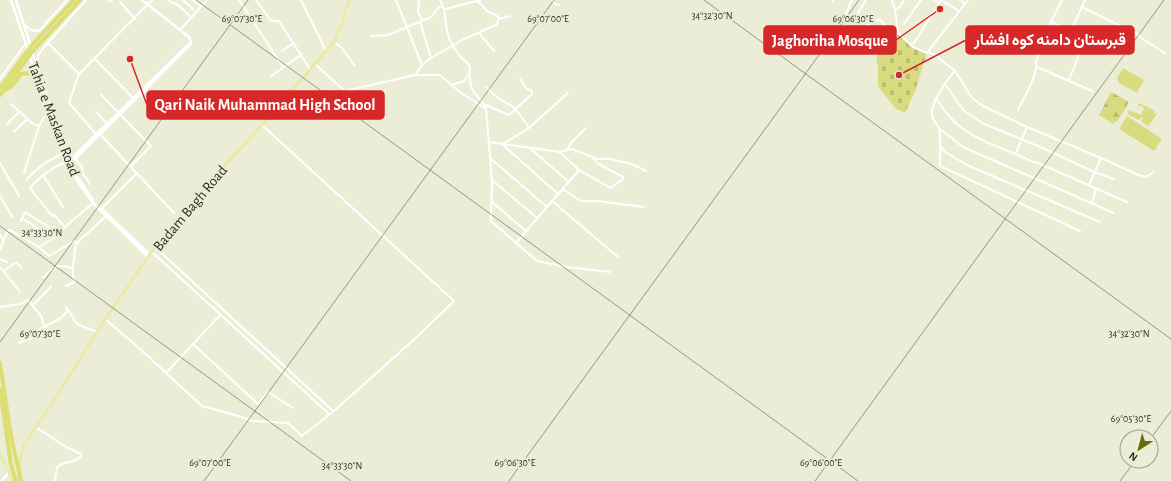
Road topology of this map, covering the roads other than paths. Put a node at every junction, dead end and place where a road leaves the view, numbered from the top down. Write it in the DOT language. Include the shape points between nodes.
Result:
graph roads {
  1 [pos="12,0"];
  2 [pos="16,0"];
  3 [pos="142,0"];
  4 [pos="152,0"];
  5 [pos="168,0"];
  6 [pos="183,0"];
  7 [pos="193,0"];
  8 [pos="205,0"];
  9 [pos="239,0"];
  10 [pos="256,0"];
  11 [pos="301,0"];
  12 [pos="349,0"];
  13 [pos="396,0"];
  14 [pos="419,0"];
  15 [pos="440,0"];
  16 [pos="552,0"];
  17 [pos="852,0"];
  18 [pos="866,0"];
  19 [pos="892,0"];
  20 [pos="904,0"];
  21 [pos="921,0"];
  22 [pos="934,0"];
  23 [pos="960,0"];
  24 [pos="968,0"];
  25 [pos="1062,0"];
  26 [pos="1081,0"];
  27 [pos="71,1"];
  28 [pos="82,1"];
  29 [pos="480,1"];
  30 [pos="941,1"];
  31 [pos="1085,1"];
  32 [pos="120,2"];
  33 [pos="965,4"];
  34 [pos="148,5"];
  35 [pos="200,5"];
  36 [pos="443,6"];
  37 [pos="559,6"];
  38 [pos="1082,7"];
  39 [pos="445,9"];
  40 [pos="895,9"];
  41 [pos="194,10"];
  42 [pos="959,11"];
  43 [pos="846,14"];
  44 [pos="858,15"];
  45 [pos="190,16"];
  46 [pos="510,16"];
  47 [pos="135,19"];
  48 [pos="499,19"];
  49 [pos="421,21"];
  50 [pos="1051,22"];
  51 [pos="23,23"];
  52 [pos="904,24"];
  53 [pos="865,26"];
  54 [pos="408,27"];
  55 [pos="180,30"];
  56 [pos="1071,31"];
  57 [pos="479,33"];
  58 [pos="898,33"];
  59 [pos="371,36"];
  60 [pos="1086,37"];
  61 [pos="46,41"];
  62 [pos="1094,41"];
  63 [pos="191,42"];
  64 [pos="334,42"];
  65 [pos="26,43"];
  66 [pos="294,43"];
  67 [pos="910,45"];
  68 [pos="452,46"];
  69 [pos="30,51"];
  70 [pos="282,51"];
  71 [pos="494,51"];
  72 [pos="929,51"];
  73 [pos="327,52"];
  74 [pos="1165,53"];
  75 [pos="302,54"];
  76 [pos="431,58"];
  77 [pos="95,59"];
  78 [pos="316,65"];
  79 [pos="422,65"];
  80 [pos="36,66"];
  81 [pos="355,66"];
  82 [pos="283,67"];
  83 [pos="1037,67"];
  84 [pos="311,70"];
  85 [pos="955,71"];
  86 [pos="78,74"];
  87 [pos="469,74"];
  88 [pos="415,75"];
  89 [pos="37,77"];
  90 [pos="270,77"];
  91 [pos="0,79"];
  92 [pos="520,79"];
  93 [pos="1070,80"];
  94 [pos="945,84"];
  95 [pos="452,85"];
  96 [pos="486,87"];
  97 [pos="1092,91"];
  98 [pos="1,92"];
  99 [pos="568,93"];
  100 [pos="101,94"];
  101 [pos="141,94"];
  102 [pos="134,99"];
  103 [pos="936,99"];
  104 [pos="11,104"];
  105 [pos="485,105"];
  106 [pos="154,107"];
  107 [pos="515,108"];
  108 [pos="486,109"];
  109 [pos="1018,110"];
  110 [pos="19,112"];
  111 [pos="96,112"];
  112 [pos="119,114"];
  113 [pos="51,115"];
  114 [pos="27,119"];
  115 [pos="7,124"];
  116 [pos="107,124"];
  117 [pos="39,126"];
  118 [pos="262,126"];
  119 [pos="1027,127"];
  120 [pos="529,128"];
  121 [pos="586,128"];
  122 [pos="940,129"];
  123 [pos="14,132"];
  124 [pos="98,135"];
  125 [pos="1021,140"];
  126 [pos="489,142"];
  127 [pos="502,145"];
  128 [pos="940,146"];
  129 [pos="531,149"];
  130 [pos="567,150"];
  131 [pos="560,152"];
  132 [pos="64,153"];
  133 [pos="1016,153"];
  134 [pos="490,157"];
  135 [pos="592,157"];
  136 [pos="1101,158"];
  137 [pos="71,159"];
  138 [pos="0,162"];
  139 [pos="131,166"];
  140 [pos="579,170"];
  141 [pos="646,171"];
  142 [pos="1094,172"];
  143 [pos="1154,172"];
  144 [pos="24,173"];
  145 [pos="137,173"];
  146 [pos="43,175"];
  147 [pos="27,179"];
  148 [pos="1114,179"];
  149 [pos="492,180"];
  150 [pos="569,182"];
  151 [pos="90,184"];
  152 [pos="1089,185"];
  153 [pos="563,188"];
  154 [pos="1096,189"];
  155 [pos="558,194"];
  156 [pos="0,196"];
  157 [pos="19,196"];
  158 [pos="552,201"];
  159 [pos="492,202"];
  160 [pos="1128,202"];
  161 [pos="93,203"];
  162 [pos="1092,203"];
  163 [pos="63,207"];
  164 [pos="547,207"];
  165 [pos="644,208"];
  166 [pos="101,210"];
  167 [pos="174,213"];
  168 [pos="1114,213"];
  169 [pos="106,216"];
  170 [pos="13,218"];
  171 [pos="537,218"];
  172 [pos="1100,222"];
  173 [pos="66,227"];
  174 [pos="52,229"];
  175 [pos="526,231"];
  176 [pos="1080,231"];
  177 [pos="60,233"];
  178 [pos="0,234"];
  179 [pos="3,240"];
  180 [pos="77,243"];
  181 [pos="516,243"];
  182 [pos="39,247"];
  183 [pos="155,248"];
  184 [pos="0,250"];
  185 [pos="150,255"];
  186 [pos="618,258"];
  187 [pos="0,259"];
  188 [pos="7,262"];
  189 [pos="0,267"];
  190 [pos="21,267"];
  191 [pos="72,268"];
  192 [pos="3,272"];
  193 [pos="610,272"];
  194 [pos="43,278"];
  195 [pos="66,286"];
  196 [pos="51,287"];
  197 [pos="20,292"];
  198 [pos="33,305"];
  199 [pos="66,306"];
  200 [pos="0,307"];
  201 [pos="68,310"];
  202 [pos="220,315"];
  203 [pos="105,319"];
  204 [pos="46,327"];
  205 [pos="97,332"];
  206 [pos="19,343"];
  207 [pos="193,344"];
  208 [pos="0,364"];
  209 [pos="166,373"];
  210 [pos="0,388"];
  211 [pos="293,408"];
  212 [pos="333,411"];
  213 [pos="329,414"];
  214 [pos="37,426"];
  215 [pos="9,436"];
  216 [pos="0,454"];
  217 [pos="9,472"];
  218 [pos="20,473"];
  219 [pos="2,481"];
  220 [pos="12,481"];
  221 [pos="16,481"];
  222 [pos="21,481"];
  223 [pos="55,481"];
  1 -- 65 [label="main road"];
  2 -- 51 [label="main road"];
  3 -- 34 [label="main road"];
  4 -- 34 [label="street"];
  5 -- 45 [label="street"];
  6 -- 41 [label="street"];
  7 -- 35 [label="street"];
  8 -- 55 [label="street"];
  9 -- 82 [label="street"];
  10 -- 66 [label="street" via="271,21 279,21"];
  11 -- 73 [label="street"];
  12 -- 64 [label="main road, Badam Bagh Road"];
  13 -- 54 [label="street"];
  14 -- 49 [label="street" via="418,12"];
  15 -- 36 [label="street"];
  16 -- 37 [label="street"];
  17 -- 43 [label="street"];
  18 -- 44 [label="street"];
  19 -- 40 [label="street"];
  20 -- 40 [label="street" via="900,8"];
  21 -- 52 [label="street"];
  22 -- 30 [label="street"];
  23 -- 33 [label="street"];
  24 -- 33 [label="street"];
  25 -- 50 [label="street"];
  26 -- 31 [label="street"];
  27 -- 51 [label="street" via="40,30 28,29"];
  27 -- 69 [label="highway"];
  28 -- 61 [label="highway"];
  29 -- 39 [label="street"];
  29 -- 48 [label="street"];
  30 -- 42 [label="street"];
  30 -- 67 [label="street"];
  31 -- 38 [label="street"];
  32 -- 47 [label="street"];
  33 -- 42 [label="street"];
  34 -- 47 [label="street"];
  34 -- 55 [label="main road"];
  36 -- 39 [label="street"];
  36 -- 49 [label="street" via="431,17"];
  38 -- 56 [label="street"];
  38 -- 74 [label="street" via="1139,35"];
  39 -- 68 [label="street"];
  40 -- 58 [label="street"];
  42 -- 72 [label="street"];
  46 -- 48 [label="street"];
  47 -- 77 [label="street"];
  48 -- 57 [label="street" via="496,25"];
  49 -- 54 [label="street"];
  49 -- 76 [label="street"];
  50 -- 56 [label="street"];
  50 -- 83 [label="street" via="1036,62"];
  51 -- 69 [label="main road"];
  53 -- 58 [label="street" via="879,19 893,36"];
  54 -- 59 [label="street" via="388,35"];
  54 -- 79 [label="street"];
  55 -- 63 [label="main road"];
  56 -- 60 [label="street"];
  57 -- 68 [label="street"];
  57 -- 71 [label="street"];
  58 -- 67 [label="street"];
  60 -- 62 [label="street"];
  60 -- 93 [label="street"];
  61 -- 69 [label="highway"];
  61 -- 80 [label="street" via="38,55"];
  61 -- 86 [label="street"];
  63 -- 101 [label="main road"];
  63 -- 102 [label="main road"];
  64 -- 73 [label="main road, Badam Bagh Road"];
  64 -- 81 [label="street"];
  65 -- 69 [label="main road"];
  65 -- 91 [label="street"];
  66 -- 70 [label="street"];
  66 -- 75 [label="street"];
  67 -- 72 [label="street" via="917,50 927,53"];
  68 -- 76 [label="street"];
  68 -- 87 [label="street" via="470,66"];
  69 -- 80 [label="main road, Tahia e Maskan Road"];
  69 -- 89 [label="main road, Tahia e Maskan Road"];
  69 -- 98 [label="highway"];
  72 -- 85 [label="street"];
  73 -- 78 [label="main road, Badam Bagh Road"];
  75 -- 82 [label="street"];
  75 -- 84 [label="street"];
  76 -- 79 [label="street"];
  77 -- 86 [label="street"];
  77 -- 102 [label="street"];
  78 -- 84 [label="main road, Badam Bagh Road"];
  78 -- 88 [label="street" via="345,91"];
  79 -- 88 [label="street"];
  80 -- 137 [label="main road, Tahia e Maskan Road"];
  82 -- 90 [label="street"];
  83 -- 93 [label="street"];
  83 -- 109 [label="street"];
  84 -- 118 [label="main road, Badam Bagh Road"];
  85 -- 94 [label="street"];
  85 -- 119 [label="street" via="975,100"];
  86 -- 124 [label="street" via="69,103"];
  87 -- 95 [label="street" via="464,80"];
  87 -- 105 [label="street" via="473,90"];
  88 -- 95 [label="street" via="440,74"];
  89 -- 98 [label="highway" via="29,73 21,74 10,87"];
  89 -- 113 [label="main road, Tahia e Maskan Road"];
  92 -- 107 [label="street" via="532,94"];
  93 -- 97 [label="street"];
  94 -- 103 [label="street"];
  94 -- 125 [label="street" via="964,111 984,124"];
  95 -- 108 [label="street"];
  96 -- 107 [label="street"];
  99 -- 120 [label="street"];
  100 -- 112 [label="street"];
  101 -- 102 [label="main road"];
  101 -- 106 [label="street"];
  102 -- 112 [label="main road"];
  103 -- 122 [label="street" via="931,114"];
  103 -- 133 [label="street" via="950,118 969,133"];
  104 -- 110 [label="street"];
  105 -- 107 [label="street" via="507,115"];
  105 -- 108 [label="street"];
  107 -- 120 [label="street"];
  108 -- 126 [label="street"];
  110 -- 114 [label="street"];
  110 -- 115 [label="street"];
  111 -- 116 [label="street"];
  112 -- 116 [label="main road"];
  112 -- 124 [label="main road"];
  112 -- 139 [label="street" via="150,146"];
  113 -- 117 [label="street" via="44,117"];
  113 -- 132 [label="main road, Tahia e Maskan Road"];
  114 -- 117 [label="street"];
  114 -- 123 [label="street"];
  116 -- 124 [label="main road"];
  117 -- 144 [label="street"];
  118 -- 183 [label="main road, Badam Bagh Road" via="188,206"];
  118 -- 212 [label="street" via="454,301"];
  119 -- 125 [label="street"];
  119 -- 136 [label="street"];
  120 -- 127 [label="street"];
  121 -- 130 [label="street"];
  122 -- 128 [label="street"];
  122 -- 162 [label="street" via="963,147"];
  124 -- 137 [label="main road"];
  124 -- 139 [label="street"];
  125 -- 133 [label="street"];
  125 -- 142 [label="street"];
  126 -- 127 [label="street"];
  126 -- 134 [label="street"];
  127 -- 129 [label="street"];
  127 -- 155 [label="street"];
  128 -- 172 [label="street" via="945,152 969,166"];
  128 -- 176 [label="street" via="940,166"];
  129 -- 131 [label="street"];
  129 -- 150 [label="street"];
  130 -- 131 [label="street"];
  130 -- 135 [label="street" via="572,149"];
  131 -- 140 [label="street"];
  132 -- 137 [label="main road, Tahia e Maskan Road"];
  132 -- 147 [label="street" via="42,164"];
  133 -- 152 [label="street"];
  134 -- 149 [label="street"];
  134 -- 164 [label="street"];
  135 -- 140 [label="street" via="623,178 611,188"];
  135 -- 141 [label="street" via="625,162"];
  136 -- 142 [label="street"];
  136 -- 143 [label="street" via="1146,177"];
  137 -- 146 [label="street"];
  137 -- 151 [label="street" via="82,167 83,174"];
  137 -- 161 [label="main road, Tahia e Maskan Road" via="79,184"];
  137 -- 166 [label="main road, Tahia e Maskan Road" via="86,191"];
  138 -- 157 [label="street"];
  139 -- 145 [label="street"];
  140 -- 150 [label="street"];
  142 -- 148 [label="street"];
  142 -- 152 [label="street"];
  145 -- 166 [label="street"];
  145 -- 167 [label="street"];
  146 -- 163 [label="street"];
  146 -- 173 [label="street" via="30,188 52,216 54,215"];
  149 -- 159 [label="street"];
  149 -- 171 [label="street"];
  150 -- 153 [label="street"];
  152 -- 154 [label="street"];
  153 -- 155 [label="street"];
  153 -- 165 [label="street" via="581,201"];
  154 -- 160 [label="street"];
  154 -- 162 [label="street"];
  155 -- 158 [label="street"];
  156 -- 170 [label="street"];
  158 -- 164 [label="street"];
  158 -- 186 [label="street"];
  159 -- 175 [label="street"];
  159 -- 181 [label="street" via="491,221"];
  161 -- 166 [label="main road, Tahia e Maskan Road"];
  161 -- 173 [label="street"];
  162 -- 168 [label="street"];
  164 -- 171 [label="street"];
  166 -- 169 [label="main road, Tahia e Maskan Road"];
  166 -- 185 [label="main road, Tahia e Maskan Road"];
  169 -- 180 [label="street"];
  169 -- 185 [label="main road, Tahia e Maskan Road"];
  171 -- 175 [label="street"];
  173 -- 177 [label="street"];
  174 -- 174 [label="street" via="46,234 21,219 26,212"];
  174 -- 177 [label="street" via="54,227"];
  175 -- 181 [label="street"];
  177 -- 182 [label="street"];
  178 -- 179 [label="street"];
  179 -- 182 [label="street" via="10,230"];
  179 -- 184 [label="street"];
  180 -- 182 [label="street" via="74,241 49,256"];
  180 -- 191 [label="street"];
  181 -- 193 [label="street" via="538,262"];
  183 -- 185 [label="main road, Badam Bagh Road"];
  183 -- 212 [label="street"];
  185 -- 202 [label="street"];
  185 -- 203 [label="main road, Badam Bagh Road"];
  187 -- 188 [label="street"];
  189 -- 192 [label="street"];
  190 -- 192 [label="street" via="15,263"];
  191 -- 194 [label="street" via="56,265"];
  191 -- 195 [label="street" via="75,282"];
  192 -- 197 [label="street"];
  196 -- 198 [label="street"];
  198 -- 200 [label="street" via="28,300"];
  198 -- 204 [label="street"];
  199 -- 201 [label="street"];
  201 -- 204 [label="street"];
  201 -- 205 [label="street" via="77,324"];
  202 -- 207 [label="street"];
  202 -- 213 [label="street"];
  203 -- 205 [label="main road, Badam Bagh Road"];
  203 -- 209 [label="street"];
  204 -- 206 [label="street"];
  205 -- 214 [label="main road, Badam Bagh Road"];
  207 -- 209 [label="street"];
  207 -- 211 [label="street" via="258,404 268,392"];
  208 -- 215 [label="highway"];
  209 -- 213 [label="street" via="202,406 253,421 288,423 302,436"];
  210 -- 215 [label="highway"];
  212 -- 213 [label="street"];
  214 -- 218 [label="main road, Badam Bagh Road" via="21,453"];
  214 -- 223 [label="street" via="66,447 81,454 78,459 57,467"];
  215 -- 218 [label="highway"];
  215 -- 221 [label="highway" via="11,465"];
  216 -- 217 [label="main road"];
  217 -- 219 [label="main road"];
  217 -- 220 [label="main road"];
  218 -- 222 [label="highway"];
}
